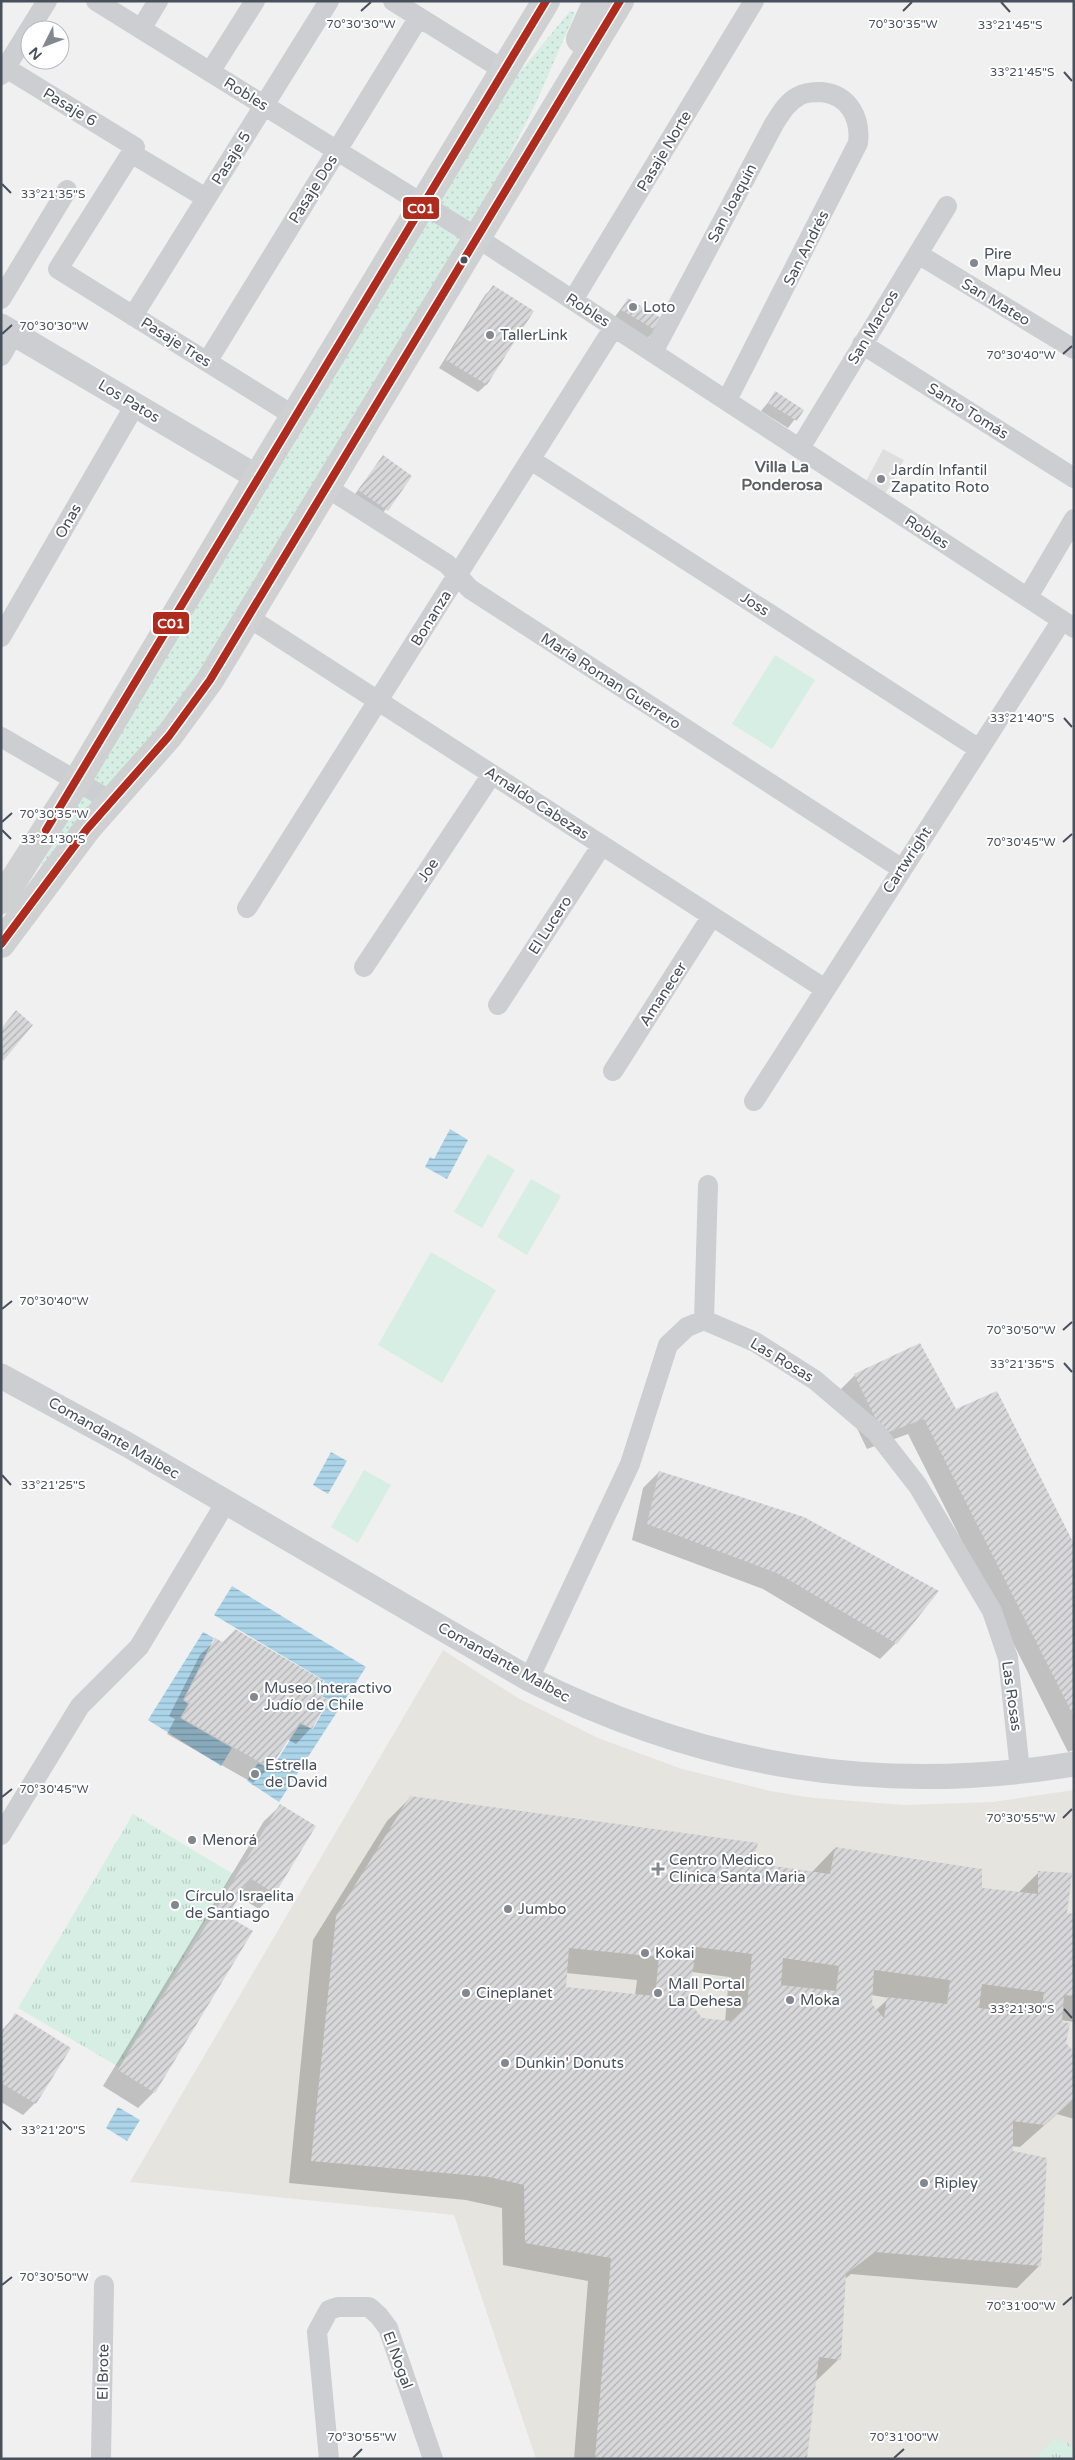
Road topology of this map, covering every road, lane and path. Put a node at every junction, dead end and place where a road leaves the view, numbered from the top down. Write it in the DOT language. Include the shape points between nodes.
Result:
graph roads {
  1 [pos="47,1"];
  2 [pos="96,1"];
  3 [pos="158,1"];
  4 [pos="255,1"];
  5 [pos="329,1"];
  6 [pos="393,1"];
  7 [pos="546,1"];
  8 [pos="561,1"];
  9 [pos="597,1"];
  10 [pos="620,1"];
  11 [pos="754,1"];
  12 [pos="419,17"];
  13 [pos="141,29"];
  14 [pos="505,71"];
  15 [pos="3,72"];
  16 [pos="210,72"];
  17 [pos="838,96"];
  18 [pos="559,102"];
  19 [pos="264,105"];
  20 [pos="133,150"];
  21 [pos="337,151"];
  22 [pos="67,190"];
  23 [pos="206,198"];
  24 [pos="424,204"];
  25 [pos="947,206"];
  26 [pos="476,237"];
  27 [pos="918,254"];
  28 [pos="1,299"];
  29 [pos="573,300"];
  30 [pos="133,316"];
  31 [pos="614,327"];
  32 [pos="8,330"];
  33 [pos="862,344"];
  34 [pos="1074,349"];
  35 [pos="653,352"];
  36 [pos="1,356"];
  37 [pos="207,362"];
  38 [pos="727,400"];
  39 [pos="135,405"];
  40 [pos="294,416"];
  41 [pos="800,448"];
  42 [pos="531,460"];
  43 [pos="257,477"];
  44 [pos="1074,478"];
  45 [pos="326,486"];
  46 [pos="1074,519"];
  47 [pos="458,576"];
  48 [pos="1028,597"];
  49 [pos="248,617"];
  50 [pos="1068,624"];
  51 [pos="1,637"];
  52 [pos="379,701"];
  53 [pos="1,737"];
  54 [pos="978,749"];
  55 [pos="492,774"];
  56 [pos="77,782"];
  57 [pos="111,801"];
  58 [pos="602,845"];
  59 [pos="902,869"];
  60 [pos="1,900"];
  61 [pos="247,908"];
  62 [pos="712,916"];
  63 [pos="1,944"];
  64 [pos="364,967"];
  65 [pos="825,990"];
  66 [pos="498,1005"];
  67 [pos="614,1072"];
  68 [pos="754,1101"];
  69 [pos="708,1185"];
  70 [pos="704,1320"];
  71 [pos="1,1376"];
  72 [pos="226,1502"];
  73 [pos="529,1679"];
  74 [pos="1074,1764"];
  75 [pos="1020,1771"];
  76 [pos="1,1835"];
  77 [pos="104,2285"];
  78 [pos="101,2459"];
  79 [pos="329,2459"];
  80 [pos="433,2459"];
  1 -- 15 [label="street"];
  2 -- 13 [label="street, Robles"];
  3 -- 13 [label="street"];
  4 -- 16 [label="street"];
  5 -- 19 [label="street, Pasaje 5"];
  6 -- 12 [label="street"];
  7 -- 14 [label="main road"];
  8 -- 14 [label="main road"];
  9 -- 18 [label="main road" via="584,28"];
  10 -- 18 [label="main road"];
  11 -- 29 [label="street, Pasaje Norte"];
  12 -- 14 [label="street"];
  12 -- 21 [label="street, Pasaje Dos"];
  13 -- 16 [label="street, Robles"];
  14 -- 24 [label="main road"];
  15 -- 20 [label="street, Pasaje 6"];
  16 -- 19 [label="street, Robles"];
  17 -- 35 [label="street, San Joaquín" via="817,92 800,95 786,106"];
  17 -- 38 [label="street, San Andrés" via="849,105 855,117 858,143"];
  18 -- 26 [label="main road"];
  19 -- 21 [label="street, Robles"];
  19 -- 23 [label="street, Pasaje 5"];
  20 -- 23 [label="street, Pasaje 6"];
  20 -- 30 [label="street, Pasaje Tres" via="58,269"];
  21 -- 24 [label="street, Robles"];
  21 -- 37 [label="street, Pasaje Dos"];
  22 -- 28 [label="street"];
  23 -- 30 [label="street, Pasaje 5"];
  24 -- 26 [label="street, Robles"];
  24 -- 40 [label="main road"];
  25 -- 27 [label="street, San Marcos"];
  26 -- 29 [label="street, Robles"];
  26 -- 45 [label="main road"];
  27 -- 33 [label="street, San Marcos"];
  27 -- 34 [label="street, San Mateo"];
  29 -- 31 [label="street, Robles"];
  30 -- 37 [label="street, Pasaje Tres"];
  31 -- 35 [label="street, Robles"];
  31 -- 42 [label="street, Bonanza"];
  32 -- 36 [label="street"];
  32 -- 39 [label="street, Los Patos"];
  33 -- 41 [label="street, San Marcos"];
  33 -- 44 [label="street, Santo Tomás"];
  35 -- 38 [label="street, Robles"];
  37 -- 40 [label="street, Pasaje Tres"];
  38 -- 41 [label="street, Robles"];
  39 -- 43 [label="street, Los Patos"];
  39 -- 51 [label="street, Onas"];
  40 -- 43 [label="main road"];
  41 -- 48 [label="street, Robles"];
  42 -- 47 [label="street, Bonanza"];
  42 -- 54 [label="street, Joss"];
  43 -- 56 [label="main road"];
  45 -- 47 [label="street, María Roman Guerrero" via="447,564"];
  45 -- 49 [label="main road"];
  46 -- 48 [label="street"];
  47 -- 52 [label="street, Bonanza"];
  47 -- 59 [label="street, María Roman Guerrero" via="470,589"];
  48 -- 50 [label="street, Robles"];
  49 -- 52 [label="street, Arnaldo Cabezas"];
  49 -- 57 [label="main road" via="183,719"];
  50 -- 54 [label="street, Cartwright"];
  52 -- 55 [label="street, Arnaldo Cabezas"];
  52 -- 61 [label="street, Bonanza"];
  53 -- 56 [label="street"];
  54 -- 59 [label="street, Cartwright"];
  55 -- 58 [label="street, Arnaldo Cabezas"];
  55 -- 64 [label="street, Joe"];
  56 -- 57 [label="street"];
  56 -- 60 [label="main road"];
  57 -- 63 [label="main road"];
  58 -- 62 [label="street, Arnaldo Cabezas"];
  58 -- 66 [label="street, El Lucero"];
  59 -- 65 [label="street, Cartwright"];
  62 -- 65 [label="street, Arnaldo Cabezas"];
  62 -- 67 [label="street, Amanecer"];
  65 -- 68 [label="street, Cartwright"];
  69 -- 70 [label="street"];
  70 -- 73 [label="street" via="687,1327 668,1345 630,1464"];
  70 -- 75 [label="street, Las Rosas" via="754,1342 815,1380 876,1432 918,1486 992,1611 1008,1658"];
  71 -- 72 [label="street, Comandante Malbec"];
  72 -- 73 [label="street, Comandante Malbec"];
  72 -- 76 [label="street" via="139,1647 80,1706"];
  73 -- 75 [label="street, Comandante Malbec" via="579,1704 656,1734 790,1767 846,1774 919,1777"];
  74 -- 75 [label="street, Comandante Malbec"];
  77 -- 78 [label="street, El Brote"];
  79 -- 80 [label="street, El Nogal" via="317,2332 329,2310 338,2307 369,2307 388,2328"];
}
